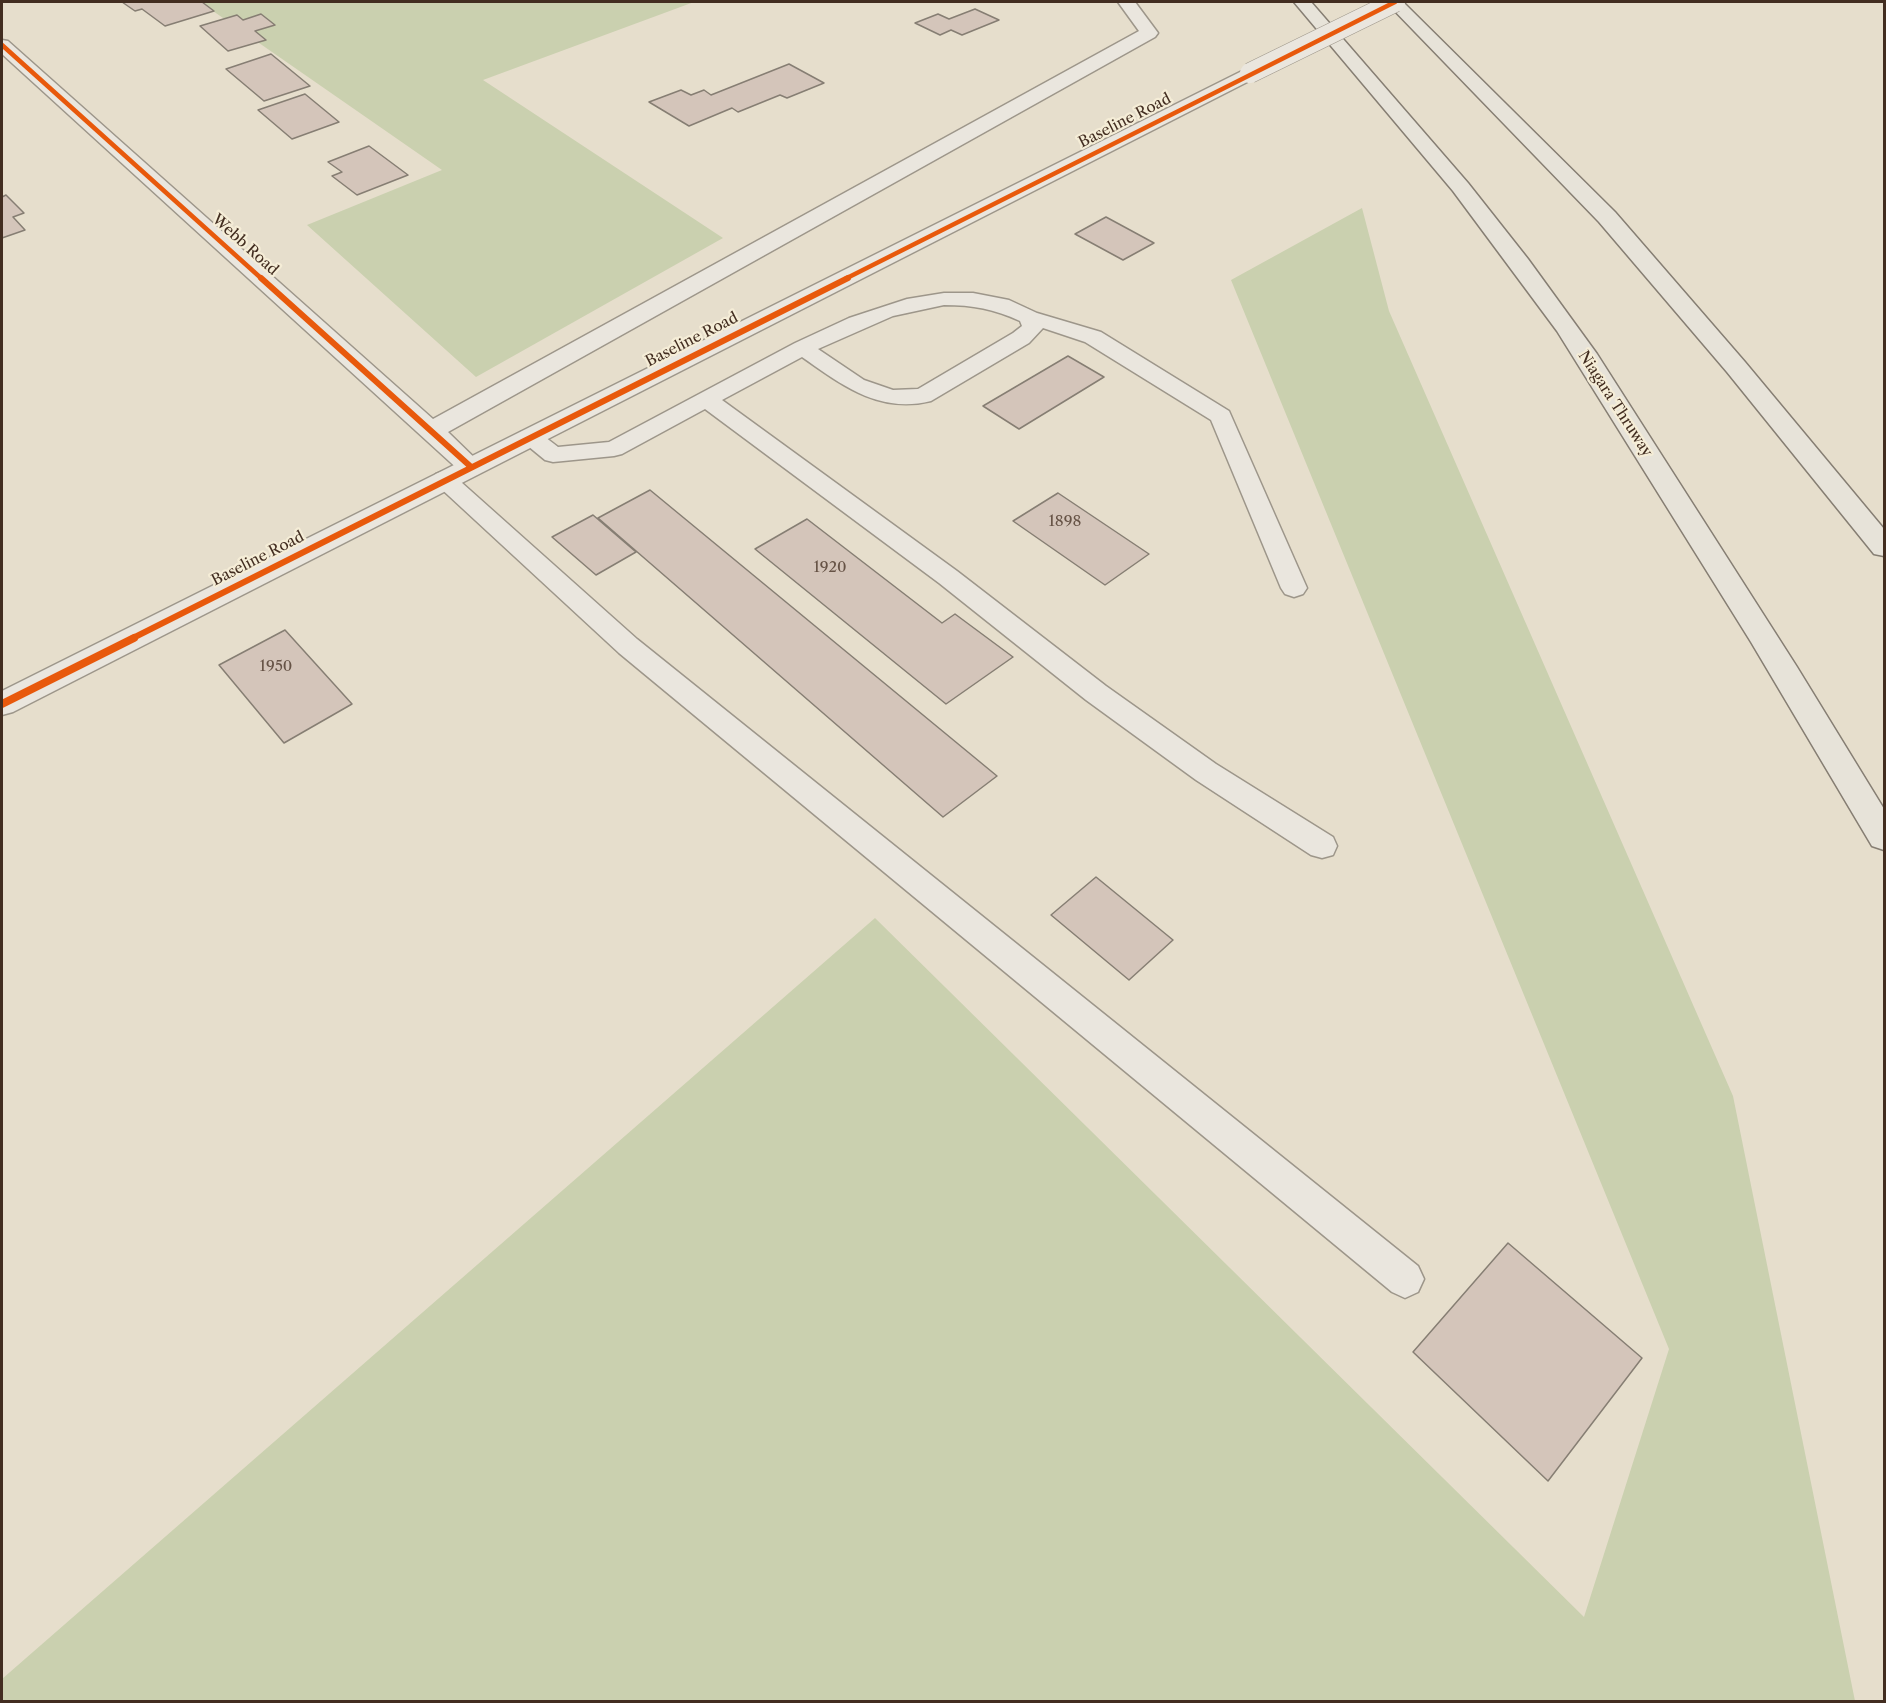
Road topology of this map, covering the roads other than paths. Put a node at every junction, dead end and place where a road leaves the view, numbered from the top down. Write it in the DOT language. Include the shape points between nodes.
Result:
graph roads {
  1 [pos="1126,2"];
  2 [pos="1302,2"];
  3 [pos="1394,2"];
  4 [pos="2,45"];
  5 [pos="1030,317"];
  6 [pos="803,348"];
  7 [pos="706,399"];
  8 [pos="432,430"];
  9 [pos="529,437"];
  10 [pos="457,472"];
  11 [pos="1884,547"];
  12 [pos="1294,588"];
  13 [pos="2,704"];
  14 [pos="1884,837"];
  15 [pos="1322,846"];
  16 [pos="1405,1280"];
  1 -- 8 [label="street" via="1149,33"];
  2 -- 14 [label="highway, Niagara Thruway" via="1356,60 1550,304 1830,743"];
  3 -- 9 [label="street, Baseline Road, bridge"];
  3 -- 11 [label="highway" via="1607,217"];
  4 -- 8 [label="street, Webb Road"];
  5 -- 6 [label="lane" via="1013,307 979,300 923,300 887,310"];
  5 -- 6 [label="lane" via="1033,327 1021,338 923,396 891,397 856,385"];
  5 -- 12 [label="lane" via="1093,337 1221,416"];
  6 -- 7 [label="lane"];
  7 -- 9 [label="lane" via="614,449 553,455"];
  7 -- 15 [label="lane" via="948,577 1096,693 1206,772"];
  8 -- 10 [label="street, Webb Road"];
  9 -- 10 [label="street, Baseline Road"];
  10 -- 13 [label="street, Baseline Road"];
  10 -- 16 [label="lane" via="646,662"];
}
